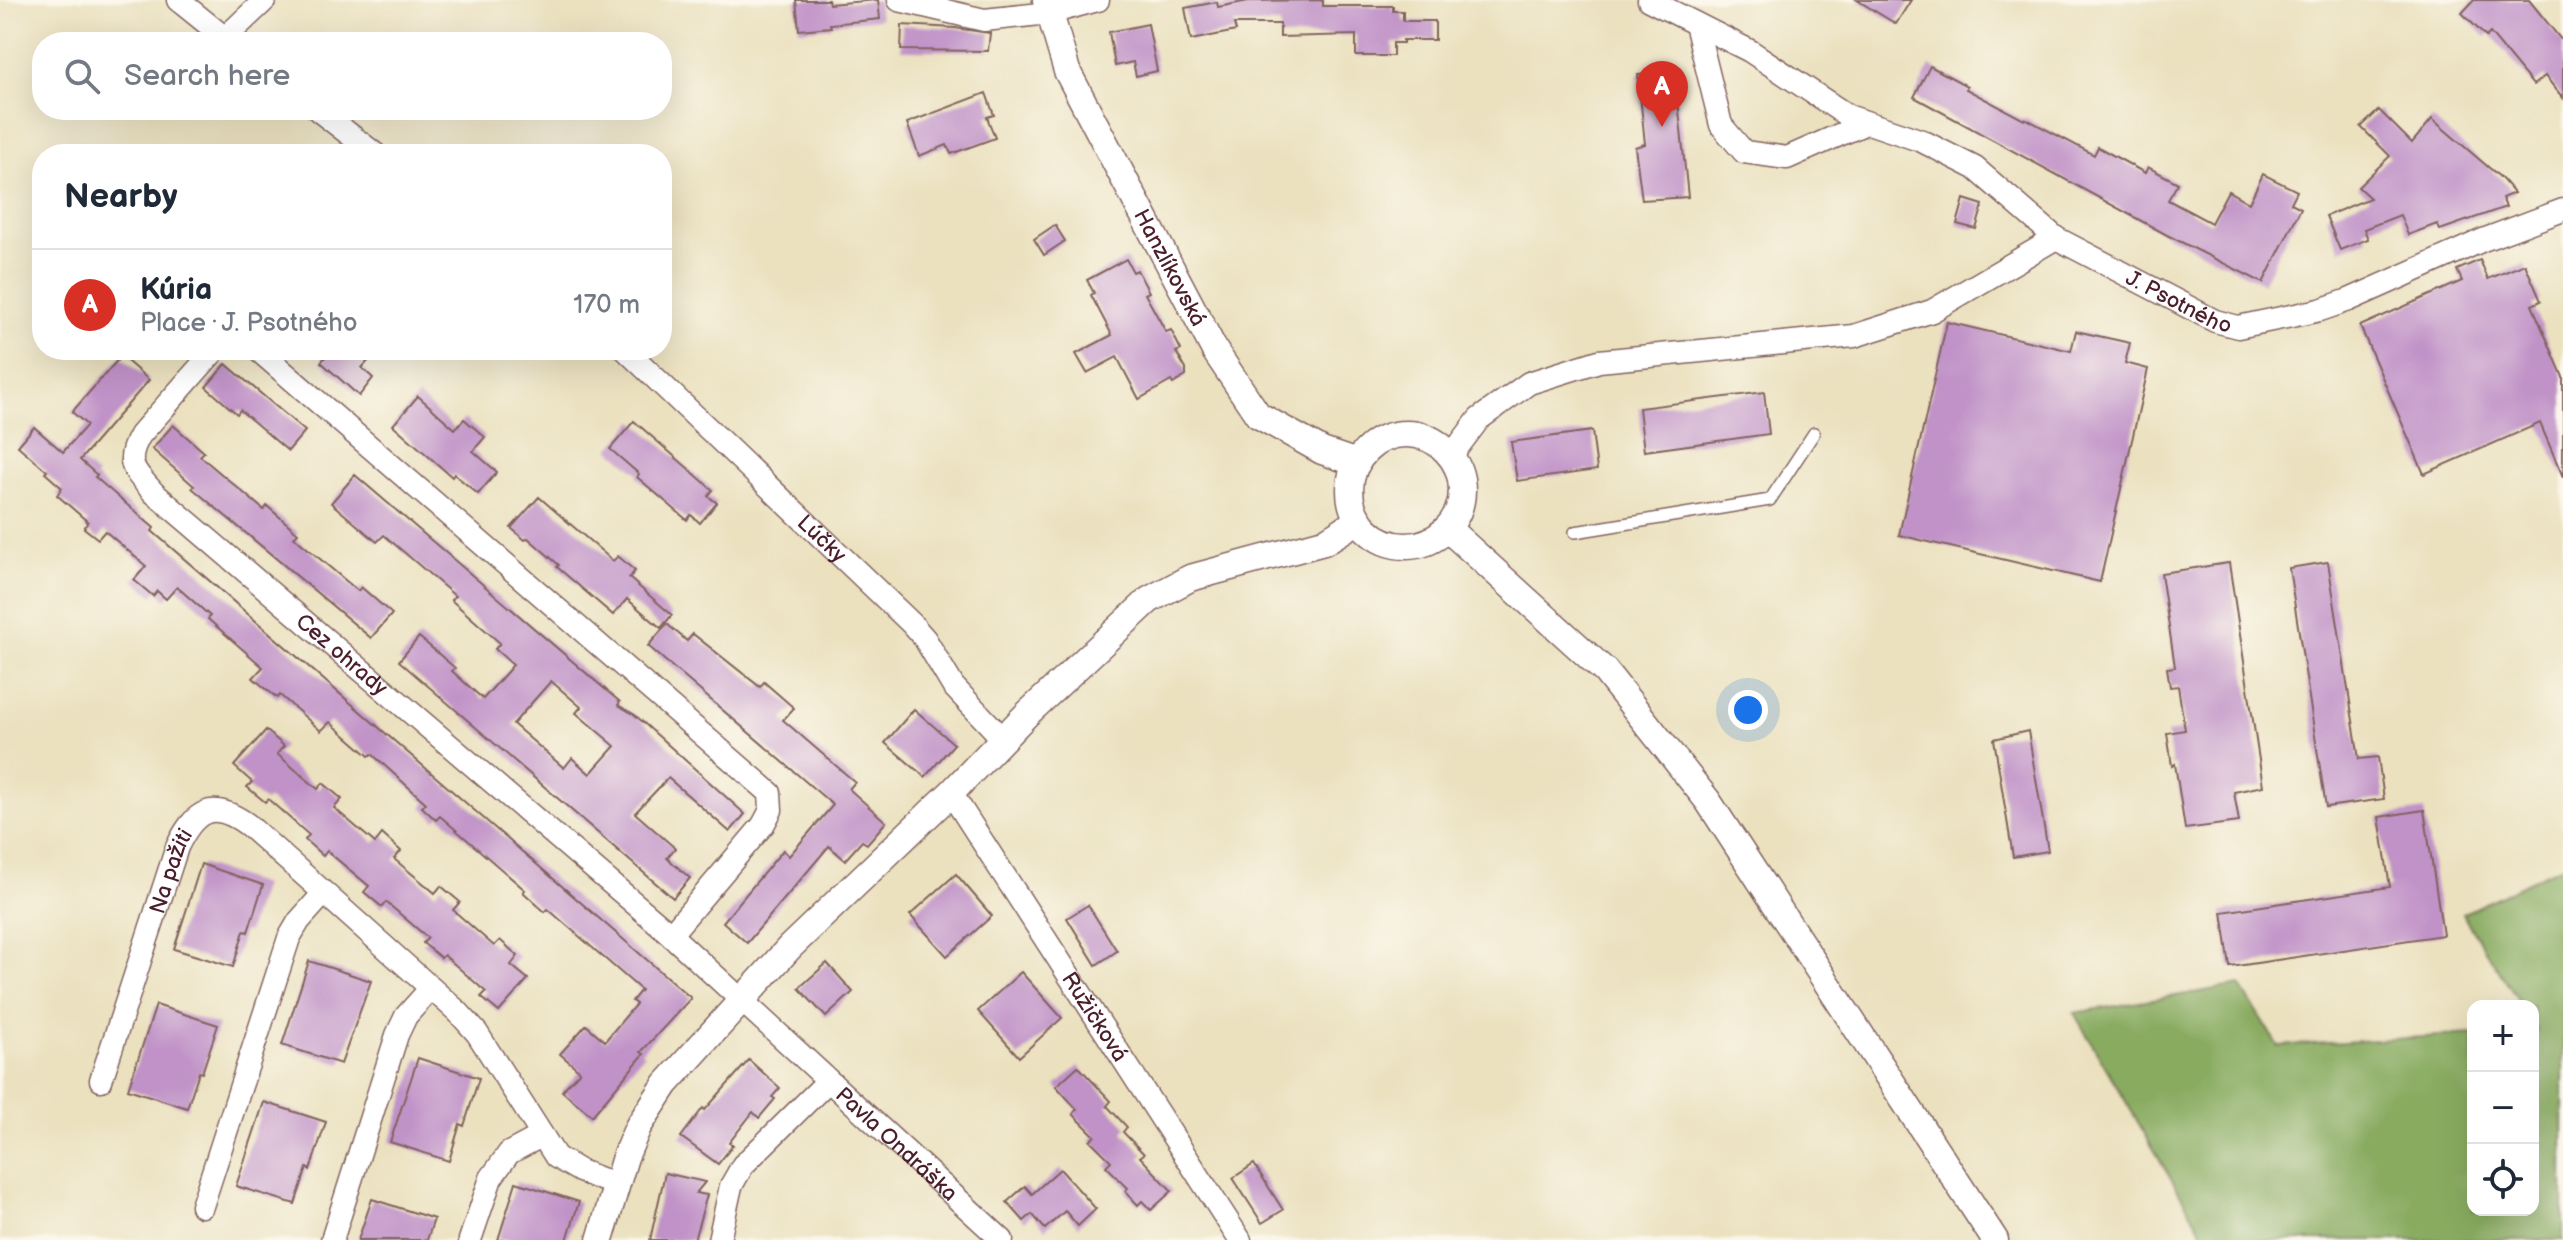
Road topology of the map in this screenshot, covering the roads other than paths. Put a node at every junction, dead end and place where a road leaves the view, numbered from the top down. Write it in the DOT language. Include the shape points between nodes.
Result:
graph roads {
  1 [pos="178,0"];
  2 [pos="265,0"];
  3 [pos="899,0"];
  4 [pos="1098,0"];
  5 [pos="1649,0"];
  6 [pos="1048,6"];
  7 [pos="1696,24"];
  8 [pos="217,32"];
  9 [pos="235,32"];
  10 [pos="331,120"];
  11 [pos="1866,123"];
  12 [pos="362,144"];
  13 [pos="2563,210"];
  14 [pos="2056,238"];
  15 [pos="206,360"];
  16 [pos="270,360"];
  17 [pos="636,360"];
  18 [pos="1814,433"];
  19 [pos="1451,456"];
  20 [pos="1357,463"];
  21 [pos="1359,520"];
  22 [pos="1447,528"];
  23 [pos="1575,532"];
  24 [pos="1002,738"];
  25 [pos="951,793"];
  26 [pos="324,893"];
  27 [pos="671,934"];
  28 [pos="431,988"];
  29 [pos="741,1000"];
  30 [pos="101,1080"];
  31 [pos="828,1081"];
  32 [pos="541,1136"];
  33 [pos="616,1185"];
  34 [pos="202,1206"];
  35 [pos="332,1240"];
  36 [pos="470,1240"];
  37 [pos="600,1240"];
  38 [pos="719,1240"];
  39 [pos="1002,1240"];
  40 [pos="1240,1240"];
  41 [pos="1995,1240"];
  1 -- 8 [label="street"];
  2 -- 9 [label="street"];
  3 -- 6 [label="street" via="984,20"];
  4 -- 6 [label="street"];
  5 -- 7 [label="street, J. Psotného"];
  6 -- 20 [label="street, Hanzlíkovská" via="1067,71 1215,351 1258,415 1322,451"];
  7 -- 11 [label="street, J. Psotného"];
  7 -- 11 [label="street" via="1721,125 1744,152 1787,158"];
  10 -- 12 [label="street"];
  11 -- 14 [label="street, J. Psotného" via="1922,141 1975,168"];
  13 -- 14 [label="street, J. Psotného" via="2349,300 2238,327 2215,321"];
  14 -- 19 [label="street" via="1932,311 1854,336 1599,361 1529,383 1479,419"];
  15 -- 27 [label="street, Cez ohrady" via="140,435 130,451 133,469 166,504"];
  16 -- 27 [label="street" via="770,793 771,810 763,825"];
  17 -- 24 [label="street, Lúčky" via="911,623 953,686"];
  18 -- 23 [label="lane" via="1770,500"];
  19 -- 20 [label="street" via="1426,437 1394,435 1366,450"];
  19 -- 22 [label="street" via="1463,485 1456,516"];
  20 -- 21 [label="street" via="1351,498"];
  21 -- 22 [label="street" via="1377,537 1401,546 1434,539"];
  21 -- 24 [label="street" via="1324,542 1190,578 1149,600"];
  22 -- 41 [label="street" via="1605,671 1708,801"];
  24 -- 25 [label="street"];
  25 -- 29 [label="street"];
  25 -- 40 [label="street, Ružičková"];
  26 -- 28 [label="street, Na pažiti"];
  26 -- 30 [label="street, Na pažiti" via="231,813 216,809 201,814 177,847"];
  26 -- 34 [label="street" via="289,938"];
  27 -- 29 [label="street, Cez ohrady"];
  28 -- 32 [label="street, Na pažiti" via="477,1033"];
  28 -- 35 [label="street" via="397,1035"];
  29 -- 31 [label="street, Pavla Ondráška"];
  29 -- 33 [label="street" via="666,1084 638,1127"];
  31 -- 38 [label="street, Pavla Ondráška" via="743,1165 731,1186"];
  31 -- 39 [label="street, Pavla Ondráška"];
  32 -- 33 [label="street, Na pažiti" via="565,1163"];
  32 -- 36 [label="street" via="509,1153 491,1178"];
  33 -- 37 [label="street"];
}
